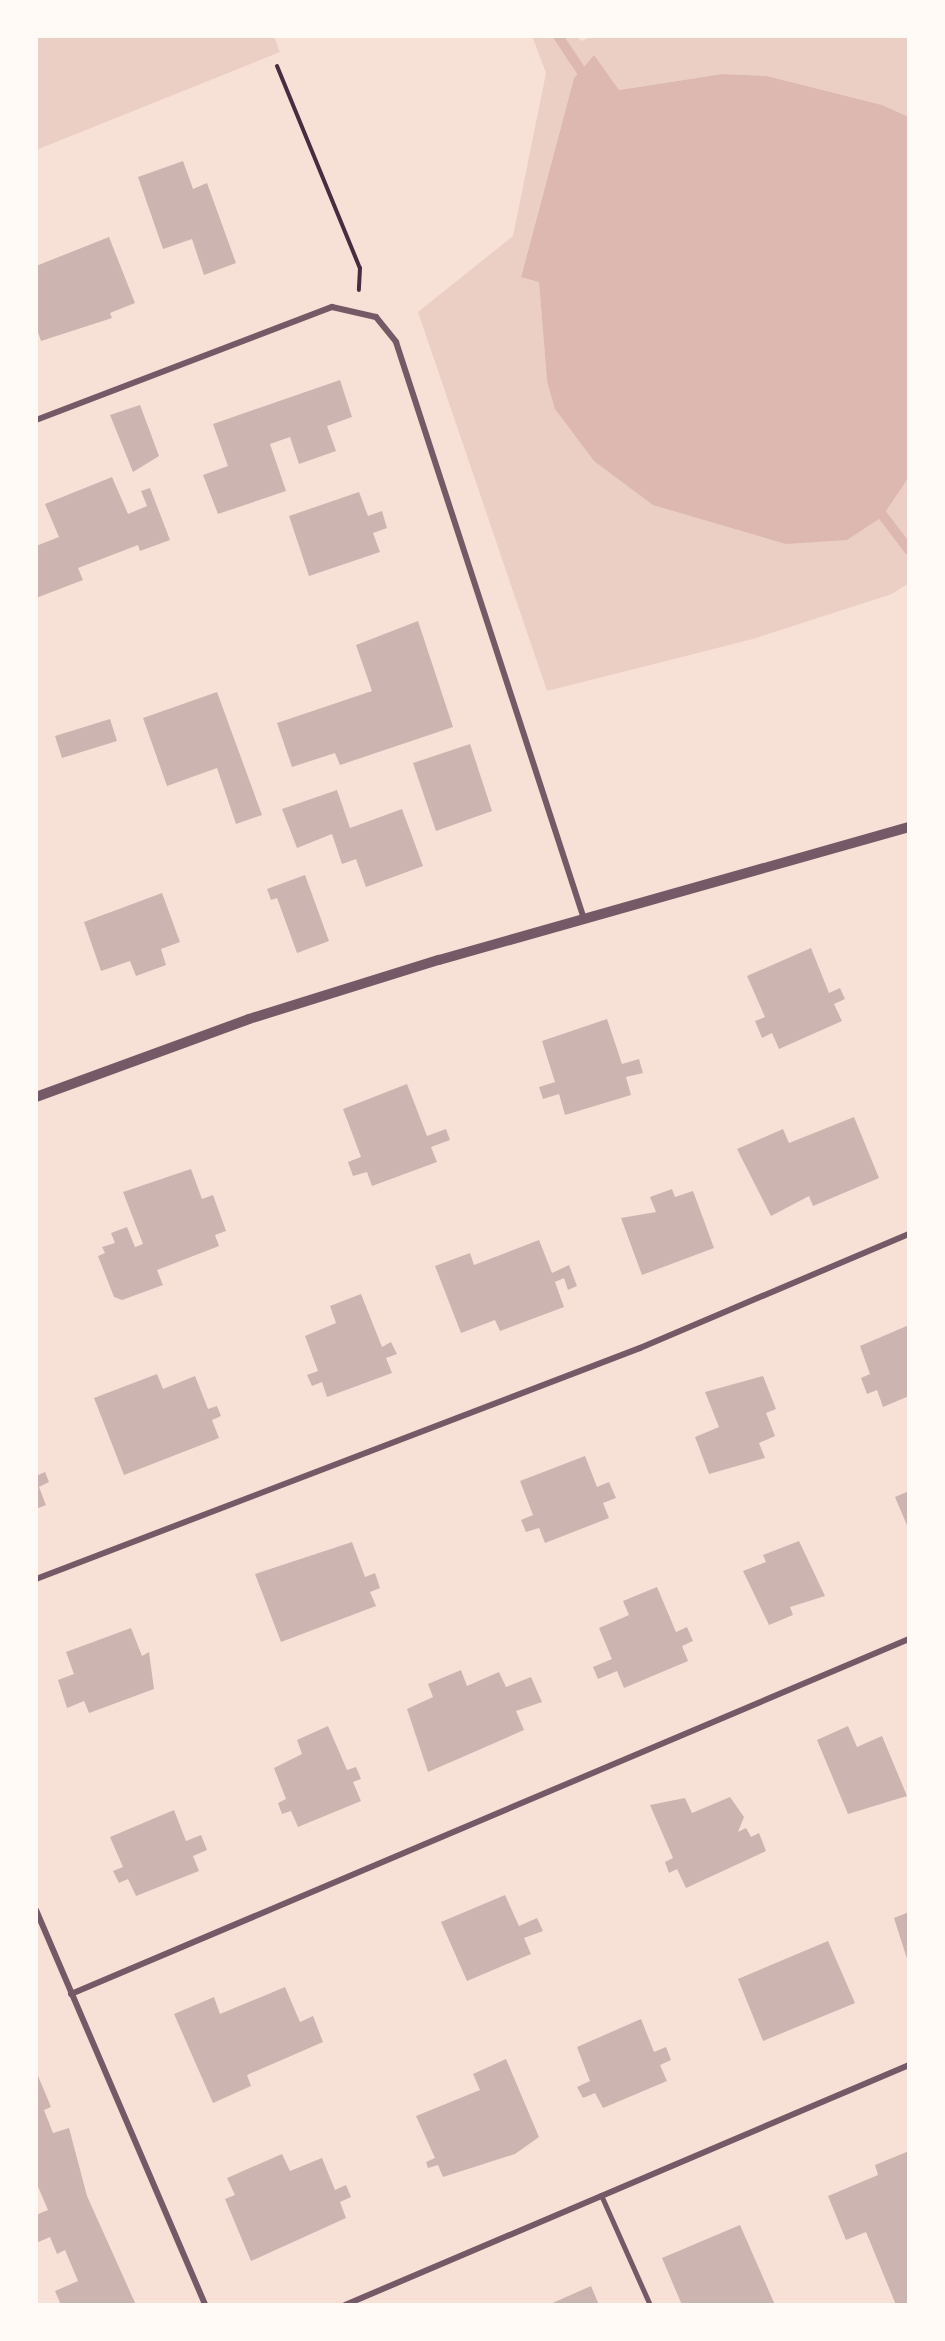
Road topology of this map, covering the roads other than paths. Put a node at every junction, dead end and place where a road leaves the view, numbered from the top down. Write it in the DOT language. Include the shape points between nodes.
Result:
graph roads {
  1 [pos="36,420"];
  2 [pos="909,827"];
  3 [pos="584,920"];
  4 [pos="36,1097"];
  5 [pos="909,1234"];
  6 [pos="36,1579"];
  7 [pos="909,1639"];
  8 [pos="36,1910"];
  9 [pos="71,1994"];
  10 [pos="909,2065"];
  11 [pos="601,2195"];
  12 [pos="205,2305"];
  13 [pos="345,2305"];
  14 [pos="650,2305"];
  1 -- 3 [label="street" via="332,307 376,317 396,342"];
  2 -- 3 [label="street"];
  3 -- 4 [label="street" via="249,1019"];
  5 -- 6 [label="street" via="640,1348"];
  7 -- 9 [label="street"];
  8 -- 9 [label="street"];
  9 -- 12 [label="street"];
  10 -- 11 [label="street"];
  11 -- 13 [label="street"];
  11 -- 14 [label="street"];
}
